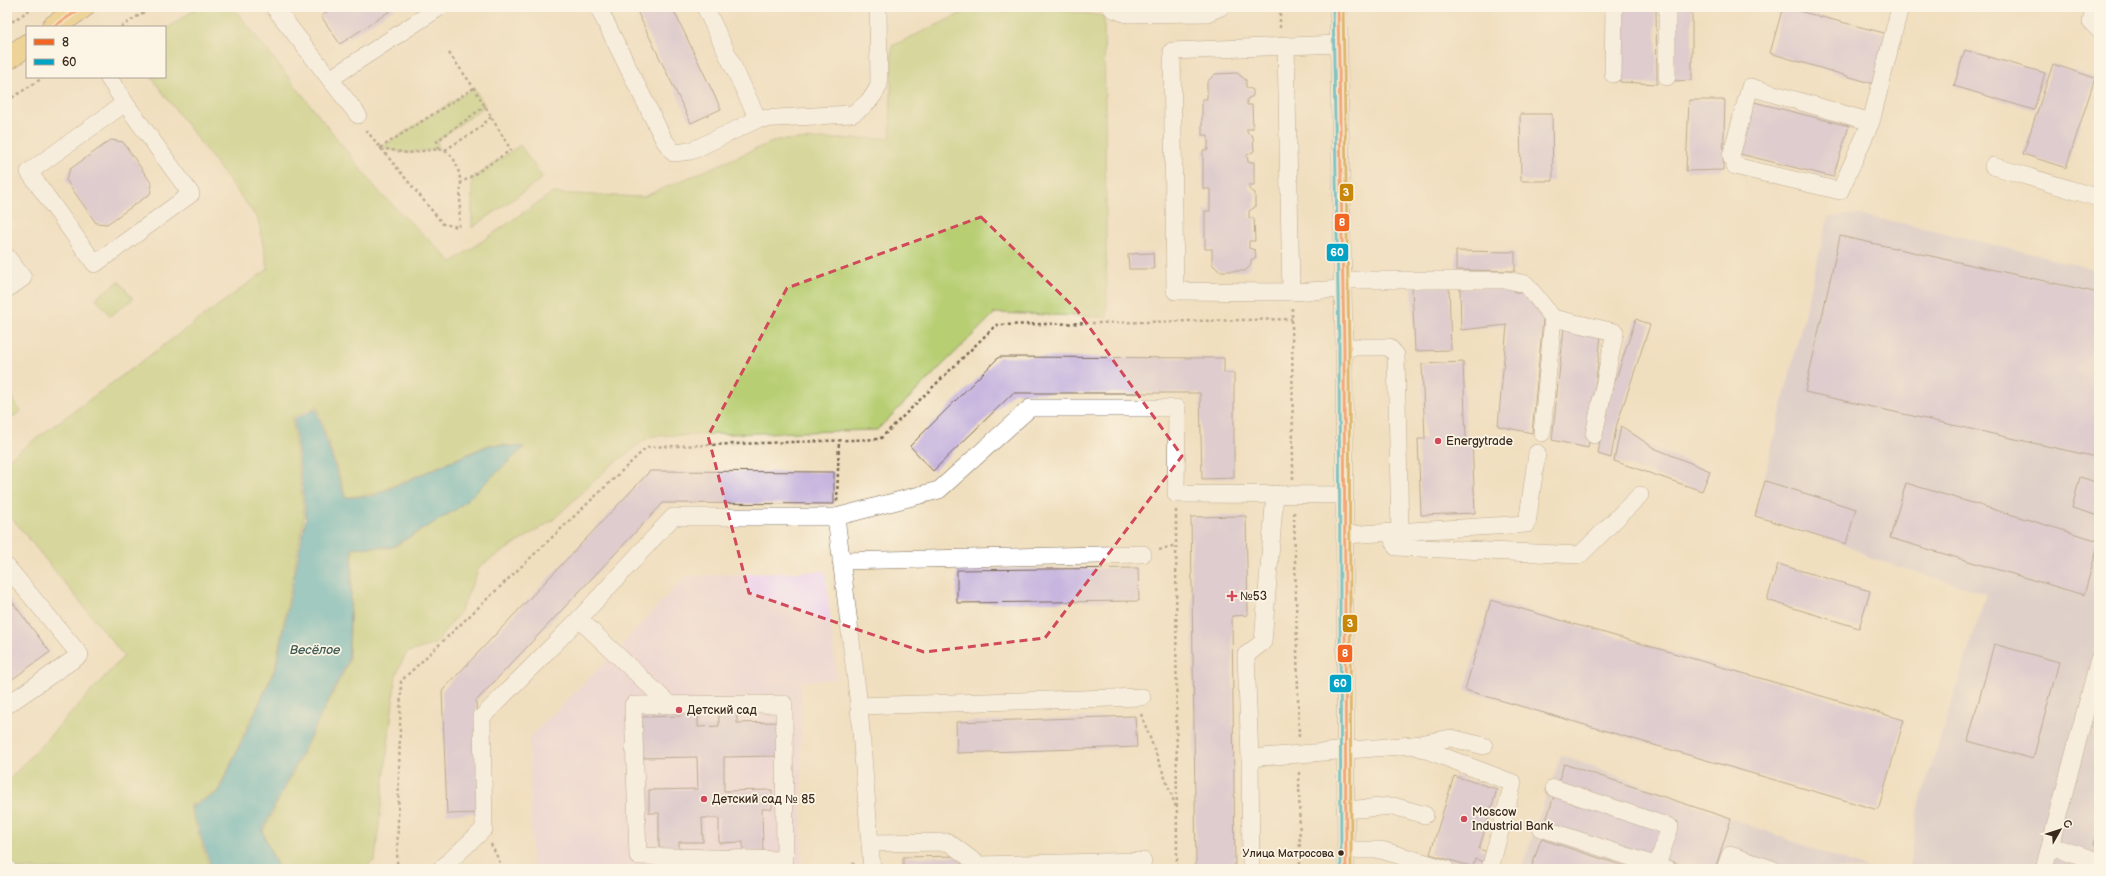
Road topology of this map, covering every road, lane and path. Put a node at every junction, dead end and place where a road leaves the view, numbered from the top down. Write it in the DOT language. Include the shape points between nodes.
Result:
graph roads {
  1 [pos="34,7"];
  2 [pos="152,7"];
  3 [pos="274,7"];
  4 [pos="440,7"];
  5 [pos="598,7"];
  6 [pos="705,7"];
  7 [pos="878,7"];
  8 [pos="1111,7"];
  9 [pos="1221,7"];
  10 [pos="1280,7"];
  11 [pos="1338,7"];
  12 [pos="1614,7"];
  13 [pos="1667,7"];
  14 [pos="1900,7"];
  15 [pos="2094,7"];
  16 [pos="7,25"];
  17 [pos="123,26"];
  18 [pos="2099,30"];
  19 [pos="1338,44"];
  20 [pos="1283,45"];
  21 [pos="26,46"];
  22 [pos="450,53"];
  23 [pos="7,59"];
  24 [pos="1613,74"];
  25 [pos="1667,77"];
  26 [pos="42,78"];
  27 [pos="109,78"];
  28 [pos="330,79"];
  29 [pos="474,88"];
  30 [pos="7,101"];
  31 [pos="125,103"];
  32 [pos="485,106"];
  33 [pos="358,115"];
  34 [pos="491,117"];
  35 [pos="758,119"];
  36 [pos="1871,122"];
  37 [pos="380,148"];
  38 [pos="439,149"];
  39 [pos="445,150"];
  40 [pos="1993,166"];
  41 [pos="461,183"];
  42 [pos="2099,198"];
  43 [pos="7,257"];
  44 [pos="1342,285"];
  45 [pos="7,289"];
  46 [pos="1291,292"];
  47 [pos="1553,318"];
  48 [pos="1292,319"];
  49 [pos="1344,347"];
  50 [pos="1542,432"];
  51 [pos="1594,435"];
  52 [pos="839,440"];
  53 [pos="1537,453"];
  54 [pos="1176,494"];
  55 [pos="1275,494"];
  56 [pos="1293,495"];
  57 [pos="1344,495"];
  58 [pos="1640,495"];
  59 [pos="836,517"];
  60 [pos="1395,533"];
  61 [pos="1345,535"];
  62 [pos="1143,554"];
  63 [pos="842,561"];
  64 [pos="7,566"];
  65 [pos="579,619"];
  66 [pos="2099,659"];
  67 [pos="1138,697"];
  68 [pos="7,705"];
  69 [pos="670,705"];
  70 [pos="859,706"];
  71 [pos="1413,745"];
  72 [pos="1484,746"];
  73 [pos="1344,751"];
  74 [pos="1299,754"];
  75 [pos="1250,758"];
  76 [pos="1554,788"];
  77 [pos="1177,810"];
  78 [pos="1345,810"];
  79 [pos="1424,815"];
  80 [pos="1541,828"];
  81 [pos="484,830"];
  82 [pos="870,843"];
  83 [pos="2050,846"];
  84 [pos="1346,850"];
  85 [pos="1143,861"];
  86 [pos="2099,861"];
  87 [pos="1662,867"];
  88 [pos="399,869"];
  89 [pos="441,869"];
  90 [pos="503,869"];
  91 [pos="872,869"];
  92 [pos="1177,869"];
  93 [pos="1251,869"];
  94 [pos="1300,869"];
  95 [pos="1346,869"];
  96 [pos="1446,869"];
  97 [pos="1490,869"];
  98 [pos="1725,869"];
  99 [pos="1772,869"];
  100 [pos="2044,869"];
  1 -- 16 [label="path"];
  2 -- 17 [label="path"];
  3 -- 28 [label="street"];
  4 -- 28 [label="street"];
  5 -- 35 [label="street" via="664,140 674,153 692,151"];
  6 -- 35 [label="street"];
  7 -- 35 [label="street" via="880,85 864,106 852,114"];
  8 -- 9 [label="street" via="1128,14 1207,13"];
  10 -- 20 [label="path"];
  11 -- 19 [label="street"];
  12 -- 24 [label="street"];
  13 -- 25 [label="street"];
  14 -- 36 [label="street"];
  15 -- 18 [label="street" via="2091,22"];
  19 -- 20 [label="street"];
  19 -- 44 [label="street"];
  20 -- 46 [label="street"];
  20 -- 46 [label="street" via="1172,51 1175,291"];
  21 -- 23 [label="main road"];
  22 -- 29 [label="path"];
  26 -- 30 [label="path"];
  27 -- 31 [label="street"];
  28 -- 33 [label="street"];
  29 -- 32 [label="path"];
  29 -- 37 [label="path"];
  31 -- 31 [label="street" via="191,194 95,264 29,172"];
  32 -- 34 [label="path"];
  32 -- 38 [label="path" via="437,141"];
  33 -- 37 [label="path" via="366,131"];
  34 -- 39 [label="path" via="477,130"];
  34 -- 41 [label="path" via="511,150"];
  36 -- 36 [label="street" via="1750,87 1731,156 1735,166 1840,191"];
  37 -- 38 [label="path" via="408,153"];
  37 -- 41 [label="path" via="443,224 459,227"];
  38 -- 39 [label="path"];
  39 -- 41 [label="path" via="455,159"];
  40 -- 42 [label="street"];
  43 -- 45 [label="street" via="22,278"];
  44 -- 46 [label="street"];
  44 -- 47 [label="street" via="1507,280 1526,284"];
  44 -- 49 [label="street"];
  46 -- 48 [label="path"];
  47 -- 50 [label="street"];
  47 -- 51 [label="street" via="1615,332"];
  48 -- 52 [label="path" via="996,325 880,439"];
  48 -- 56 [label="path"];
  49 -- 57 [label="street"];
  49 -- 60 [label="street" via="1389,347 1396,355"];
  52 -- 59 [label="path"];
  52 -- 88 [label="path" via="647,447 401,681 397,867"];
  53 -- 60 [label="street" via="1527,524"];
  54 -- 55 [label="street"];
  54 -- 59 [label="street" via="1177,408 1030,408 939,490"];
  54 -- 77 [label="path"];
  55 -- 56 [label="street"];
  55 -- 75 [label="street" via="1263,642 1246,655"];
  56 -- 57 [label="street"];
  56 -- 74 [label="path"];
  57 -- 61 [label="street"];
  58 -- 60 [label="street" via="1580,555 1396,547"];
  59 -- 63 [label="street"];
  59 -- 65 [label="street" via="673,517"];
  60 -- 61 [label="street"];
  61 -- 73 [label="street"];
  62 -- 63 [label="street"];
  63 -- 70 [label="street"];
  64 -- 68 [label="street" via="80,655"];
  65 -- 69 [label="street"];
  65 -- 81 [label="street" via="482,718"];
  66 -- 83 [label="street"];
  67 -- 70 [label="street"];
  67 -- 77 [label="path"];
  69 -- 69 [label="street" via="634,705 638,856 785,860 784,704"];
  70 -- 82 [label="street"];
  71 -- 72 [label="street" via="1451,738"];
  71 -- 73 [label="street"];
  71 -- 97 [label="street" via="1513,782"];
  73 -- 74 [label="street"];
  73 -- 78 [label="street"];
  74 -- 75 [label="street"];
  74 -- 94 [label="path"];
  75 -- 93 [label="street"];
  76 -- 87 [label="street" via="1670,827"];
  77 -- 92 [label="path"];
  78 -- 79 [label="street" via="1393,806"];
  78 -- 84 [label="street"];
  80 -- 87 [label="street"];
  81 -- 89 [label="street"];
  81 -- 90 [label="path"];
  82 -- 85 [label="street" via="948,842 979,865"];
  82 -- 91 [label="street"];
  83 -- 86 [label="street"];
  83 -- 100 [label="street"];
  84 -- 95 [label="street"];
  84 -- 96 [label="street" via="1381,850"];
  98 -- 99 [label="street" via="1730,855"];
}
